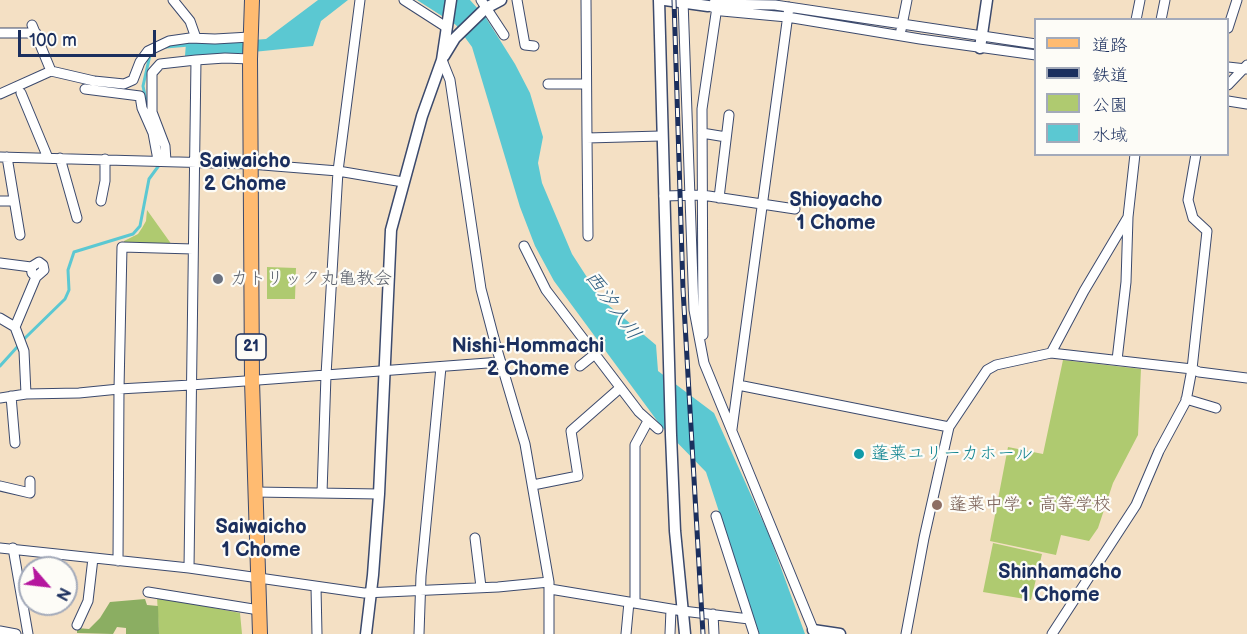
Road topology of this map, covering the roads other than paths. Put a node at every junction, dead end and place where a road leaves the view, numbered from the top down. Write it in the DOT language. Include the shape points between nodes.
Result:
graph roads {
  1 [pos="173,0"];
  2 [pos="252,0"];
  3 [pos="360,0"];
  4 [pos="404,0"];
  5 [pos="451,0"];
  6 [pos="501,0"];
  7 [pos="517,0"];
  8 [pos="586,0"];
  9 [pos="659,0"];
  10 [pos="665,0"];
  11 [pos="907,0"];
  12 [pos="987,0"];
  13 [pos="1140,0"];
  14 [pos="1165,0"];
  15 [pos="1237,0"];
  16 [pos="683,2"];
  17 [pos="715,4"];
  18 [pos="483,6"];
  19 [pos="819,7"];
  20 [pos="788,12"];
  21 [pos="1136,18"];
  22 [pos="1161,18"];
  23 [pos="816,22"];
  24 [pos="902,25"];
  25 [pos="1229,25"];
  26 [pos="447,26"];
  27 [pos="0,33"];
  28 [pos="504,35"];
  29 [pos="900,36"];
  30 [pos="250,37"];
  31 [pos="196,38"];
  32 [pos="980,43"];
  33 [pos="1034,44"];
  34 [pos="534,46"];
  35 [pos="1034,55"];
  36 [pos="250,59"];
  37 [pos="196,60"];
  38 [pos="442,60"];
  39 [pos="1229,67"];
  40 [pos="1246,67"];
  41 [pos="51,71"];
  42 [pos="1229,81"];
  43 [pos="1247,81"];
  44 [pos="548,84"];
  45 [pos="585,84"];
  46 [pos="85,89"];
  47 [pos="21,93"];
  48 [pos="0,94"];
  49 [pos="1229,101"];
  50 [pos="1247,104"];
  51 [pos="729,115"];
  52 [pos="702,133"];
  53 [pos="661,136"];
  54 [pos="726,137"];
  55 [pos="587,138"];
  56 [pos="1135,156"];
  57 [pos="1197,156"];
  58 [pos="3,157"];
  59 [pos="48,158"];
  60 [pos="60,158"];
  61 [pos="105,159"];
  62 [pos="162,161"];
  63 [pos="195,163"];
  64 [pos="250,164"];
  65 [pos="338,171"];
  66 [pos="403,182"];
  67 [pos="688,195"];
  68 [pos="702,195"];
  69 [pos="664,196"];
  70 [pos="719,198"];
  71 [pos="0,201"];
  72 [pos="14,201"];
  73 [pos="102,201"];
  74 [pos="762,205"];
  75 [pos="795,209"];
  76 [pos="1128,217"];
  77 [pos="77,218"];
  78 [pos="20,235"];
  79 [pos="588,236"];
  80 [pos="524,246"];
  81 [pos="193,249"];
  82 [pos="0,263"];
  83 [pos="0,318"];
  84 [pos="15,327"];
  85 [pos="1051,353"];
  86 [pos="595,354"];
  87 [pos="1117,360"];
  88 [pos="501,362"];
  89 [pos="704,363"];
  90 [pos="580,366"];
  91 [pos="441,367"];
  92 [pos="1192,369"];
  93 [pos="385,370"];
  94 [pos="326,375"];
  95 [pos="1247,378"];
  96 [pos="252,381"];
  97 [pos="191,385"];
  98 [pos="738,385"];
  99 [pos="119,388"];
  100 [pos="620,388"];
  101 [pos="26,394"];
  102 [pos="11,396"];
  103 [pos="0,398"];
  104 [pos="1186,399"];
  105 [pos="1216,408"];
  106 [pos="648,421"];
  107 [pos="949,428"];
  108 [pos="658,429"];
  109 [pos="732,429"];
  110 [pos="15,443"];
  111 [pos="30,482"];
  112 [pos="533,485"];
  113 [pos="0,486"];
  114 [pos="255,492"];
  115 [pos="322,493"];
  116 [pos="379,494"];
  117 [pos="716,516"];
  118 [pos="476,538"];
  119 [pos="0,548"];
  120 [pos="13,548"];
  121 [pos="93,558"];
  122 [pos="118,561"];
  123 [pos="189,568"];
  124 [pos="259,579"];
  125 [pos="549,585"];
  126 [pos="316,587"];
  127 [pos="481,587"];
  128 [pos="421,590"];
  129 [pos="148,592"];
  130 [pos="371,593"];
  131 [pos="632,603"];
  132 [pos="259,610"];
  133 [pos="677,610"];
  134 [pos="713,614"];
  135 [pos="749,619"];
  136 [pos="77,625"];
  137 [pos="814,632"];
  138 [pos="3,633"];
  139 [pos="16,634"];
  140 [pos="28,634"];
  141 [pos="260,634"];
  142 [pos="317,634"];
  143 [pos="366,634"];
  144 [pos="419,634"];
  145 [pos="549,634"];
  146 [pos="626,634"];
  147 [pos="670,634"];
  148 [pos="685,634"];
  149 [pos="714,634"];
  150 [pos="754,634"];
  151 [pos="840,634"];
  152 [pos="906,634"];
  153 [pos="1052,634"];
  1 -- 31 [label="street" via="190,21"];
  2 -- 30 [label="main road, 21"];
  3 -- 65 [label="street"];
  4 -- 26 [label="street"];
  5 -- 26 [label="street"];
  6 -- 18 [label="street"];
  7 -- 34 [label="street" via="525,45"];
  8 -- 45 [label="street"];
  9 -- 53 [label="street"];
  10 -- 16 [label="street"];
  11 -- 24 [label="street"];
  12 -- 32 [label="street"];
  13 -- 21 [label="street"];
  14 -- 22 [label="street"];
  15 -- 25 [label="street"];
  16 -- 17 [label="street"];
  16 -- 67 [label="street"];
  17 -- 20 [label="street"];
  17 -- 52 [label="street"];
  18 -- 28 [label="street"];
  18 -- 38 [label="street"];
  19 -- 20 [label="street"];
  19 -- 23 [label="street"];
  19 -- 24 [label="street"];
  20 -- 23 [label="street"];
  20 -- 74 [label="street"];
  23 -- 29 [label="street"];
  24 -- 29 [label="street"];
  24 -- 32 [label="street"];
  26 -- 38 [label="street"];
  27 -- 41 [label="street" via="34,29"];
  29 -- 32 [label="street"];
  30 -- 31 [label="street"];
  30 -- 36 [label="main road, 21"];
  31 -- 41 [label="street" via="169,41 148,51 129,83 94,81"];
  32 -- 33 [label="street"];
  32 -- 35 [label="street"];
  36 -- 37 [label="street"];
  36 -- 64 [label="main road, 21"];
  37 -- 62 [label="street" via="160,64 152,74 152,112 165,146"];
  37 -- 63 [label="street"];
  38 -- 66 [label="street"];
  38 -- 88 [label="street" via="450,80 481,289"];
  39 -- 40 [label="street"];
  40 -- 42 [label="street"];
  41 -- 48 [label="street"];
  42 -- 43 [label="street"];
  44 -- 45 [label="street"];
  45 -- 55 [label="street"];
  46 -- 62 [label="street" via="140,96"];
  47 -- 59 [label="street"];
  49 -- 50 [label="street"];
  51 -- 54 [label="street"];
  52 -- 54 [label="street"];
  52 -- 68 [label="street"];
  53 -- 55 [label="street"];
  53 -- 69 [label="street"];
  54 -- 70 [label="street"];
  55 -- 79 [label="street"];
  56 -- 76 [label="street"];
  57 -- 92 [label="street" via="1188,200 1193,218 1207,231"];
  58 -- 59 [label="street"];
  58 -- 72 [label="street"];
  59 -- 60 [label="street"];
  60 -- 61 [label="street"];
  60 -- 77 [label="street"];
  61 -- 62 [label="street"];
  61 -- 73 [label="street"];
  62 -- 63 [label="street"];
  63 -- 64 [label="street"];
  63 -- 81 [label="street"];
  64 -- 65 [label="street"];
  64 -- 96 [label="main road, 21"];
  65 -- 66 [label="street"];
  65 -- 94 [label="street"];
  66 -- 93 [label="street" via="391,230"];
  67 -- 68 [label="street"];
  67 -- 69 [label="street"];
  67 -- 89 [label="street" via="694,310"];
  68 -- 70 [label="street"];
  68 -- 89 [label="street"];
  69 -- 133 [label="street"];
  70 -- 74 [label="street"];
  71 -- 72 [label="street"];
  72 -- 78 [label="street"];
  74 -- 75 [label="street"];
  74 -- 98 [label="street"];
  76 -- 85 [label="street"];
  76 -- 87 [label="street"];
  80 -- 86 [label="street" via="546,290"];
  81 -- 97 [label="street"];
  81 -- 99 [label="street" via="122,247"];
  82 -- 84 [label="street" via="31,267 36,277"];
  83 -- 84 [label="street"];
  84 -- 101 [label="street" via="23,349"];
  85 -- 87 [label="street"];
  85 -- 107 [label="street" via="987,370"];
  86 -- 90 [label="street"];
  86 -- 100 [label="street"];
  87 -- 92 [label="street"];
  88 -- 91 [label="street"];
  88 -- 112 [label="street"];
  89 -- 109 [label="street"];
  91 -- 93 [label="street"];
  91 -- 128 [label="street"];
  92 -- 95 [label="street"];
  92 -- 104 [label="street"];
  93 -- 94 [label="street"];
  93 -- 116 [label="street"];
  94 -- 96 [label="street"];
  94 -- 115 [label="street"];
  96 -- 97 [label="street"];
  96 -- 114 [label="main road, 21"];
  97 -- 99 [label="street"];
  97 -- 123 [label="street"];
  98 -- 107 [label="street"];
  98 -- 109 [label="street"];
  99 -- 101 [label="street"];
  99 -- 122 [label="street"];
  100 -- 106 [label="street"];
  100 -- 112 [label="street" via="571,430 578,476"];
  101 -- 102 [label="street"];
  102 -- 103 [label="street"];
  102 -- 110 [label="street"];
  104 -- 105 [label="street"];
  104 -- 153 [label="street" via="1136,506"];
  106 -- 108 [label="street"];
  106 -- 131 [label="street" via="635,445"];
  107 -- 152 [label="street"];
  109 -- 137 [label="street"];
  111 -- 113 [label="street" via="30,493"];
  112 -- 125 [label="street"];
  114 -- 115 [label="street"];
  114 -- 124 [label="main road, 21"];
  115 -- 116 [label="street"];
  116 -- 130 [label="street"];
  117 -- 135 [label="street"];
  118 -- 127 [label="street"];
  119 -- 120 [label="street"];
  120 -- 121 [label="street"];
  120 -- 140 [label="street"];
  121 -- 122 [label="street"];
  121 -- 136 [label="street" via="88,601"];
  122 -- 123 [label="street"];
  123 -- 124 [label="street"];
  124 -- 126 [label="street"];
  124 -- 132 [label="main road, 21"];
  125 -- 127 [label="street"];
  125 -- 131 [label="street"];
  125 -- 145 [label="street"];
  126 -- 130 [label="street"];
  126 -- 142 [label="street"];
  127 -- 128 [label="street"];
  128 -- 130 [label="street"];
  128 -- 144 [label="street"];
  129 -- 132 [label="street"];
  130 -- 143 [label="street"];
  131 -- 133 [label="street"];
  131 -- 146 [label="street"];
  132 -- 141 [label="main road, 21"];
  133 -- 134 [label="street"];
  133 -- 147 [label="street"];
  133 -- 148 [label="street"];
  134 -- 135 [label="street"];
  134 -- 149 [label="street"];
  135 -- 150 [label="street"];
  137 -- 151 [label="street"];
  138 -- 139 [label="street"];
}
